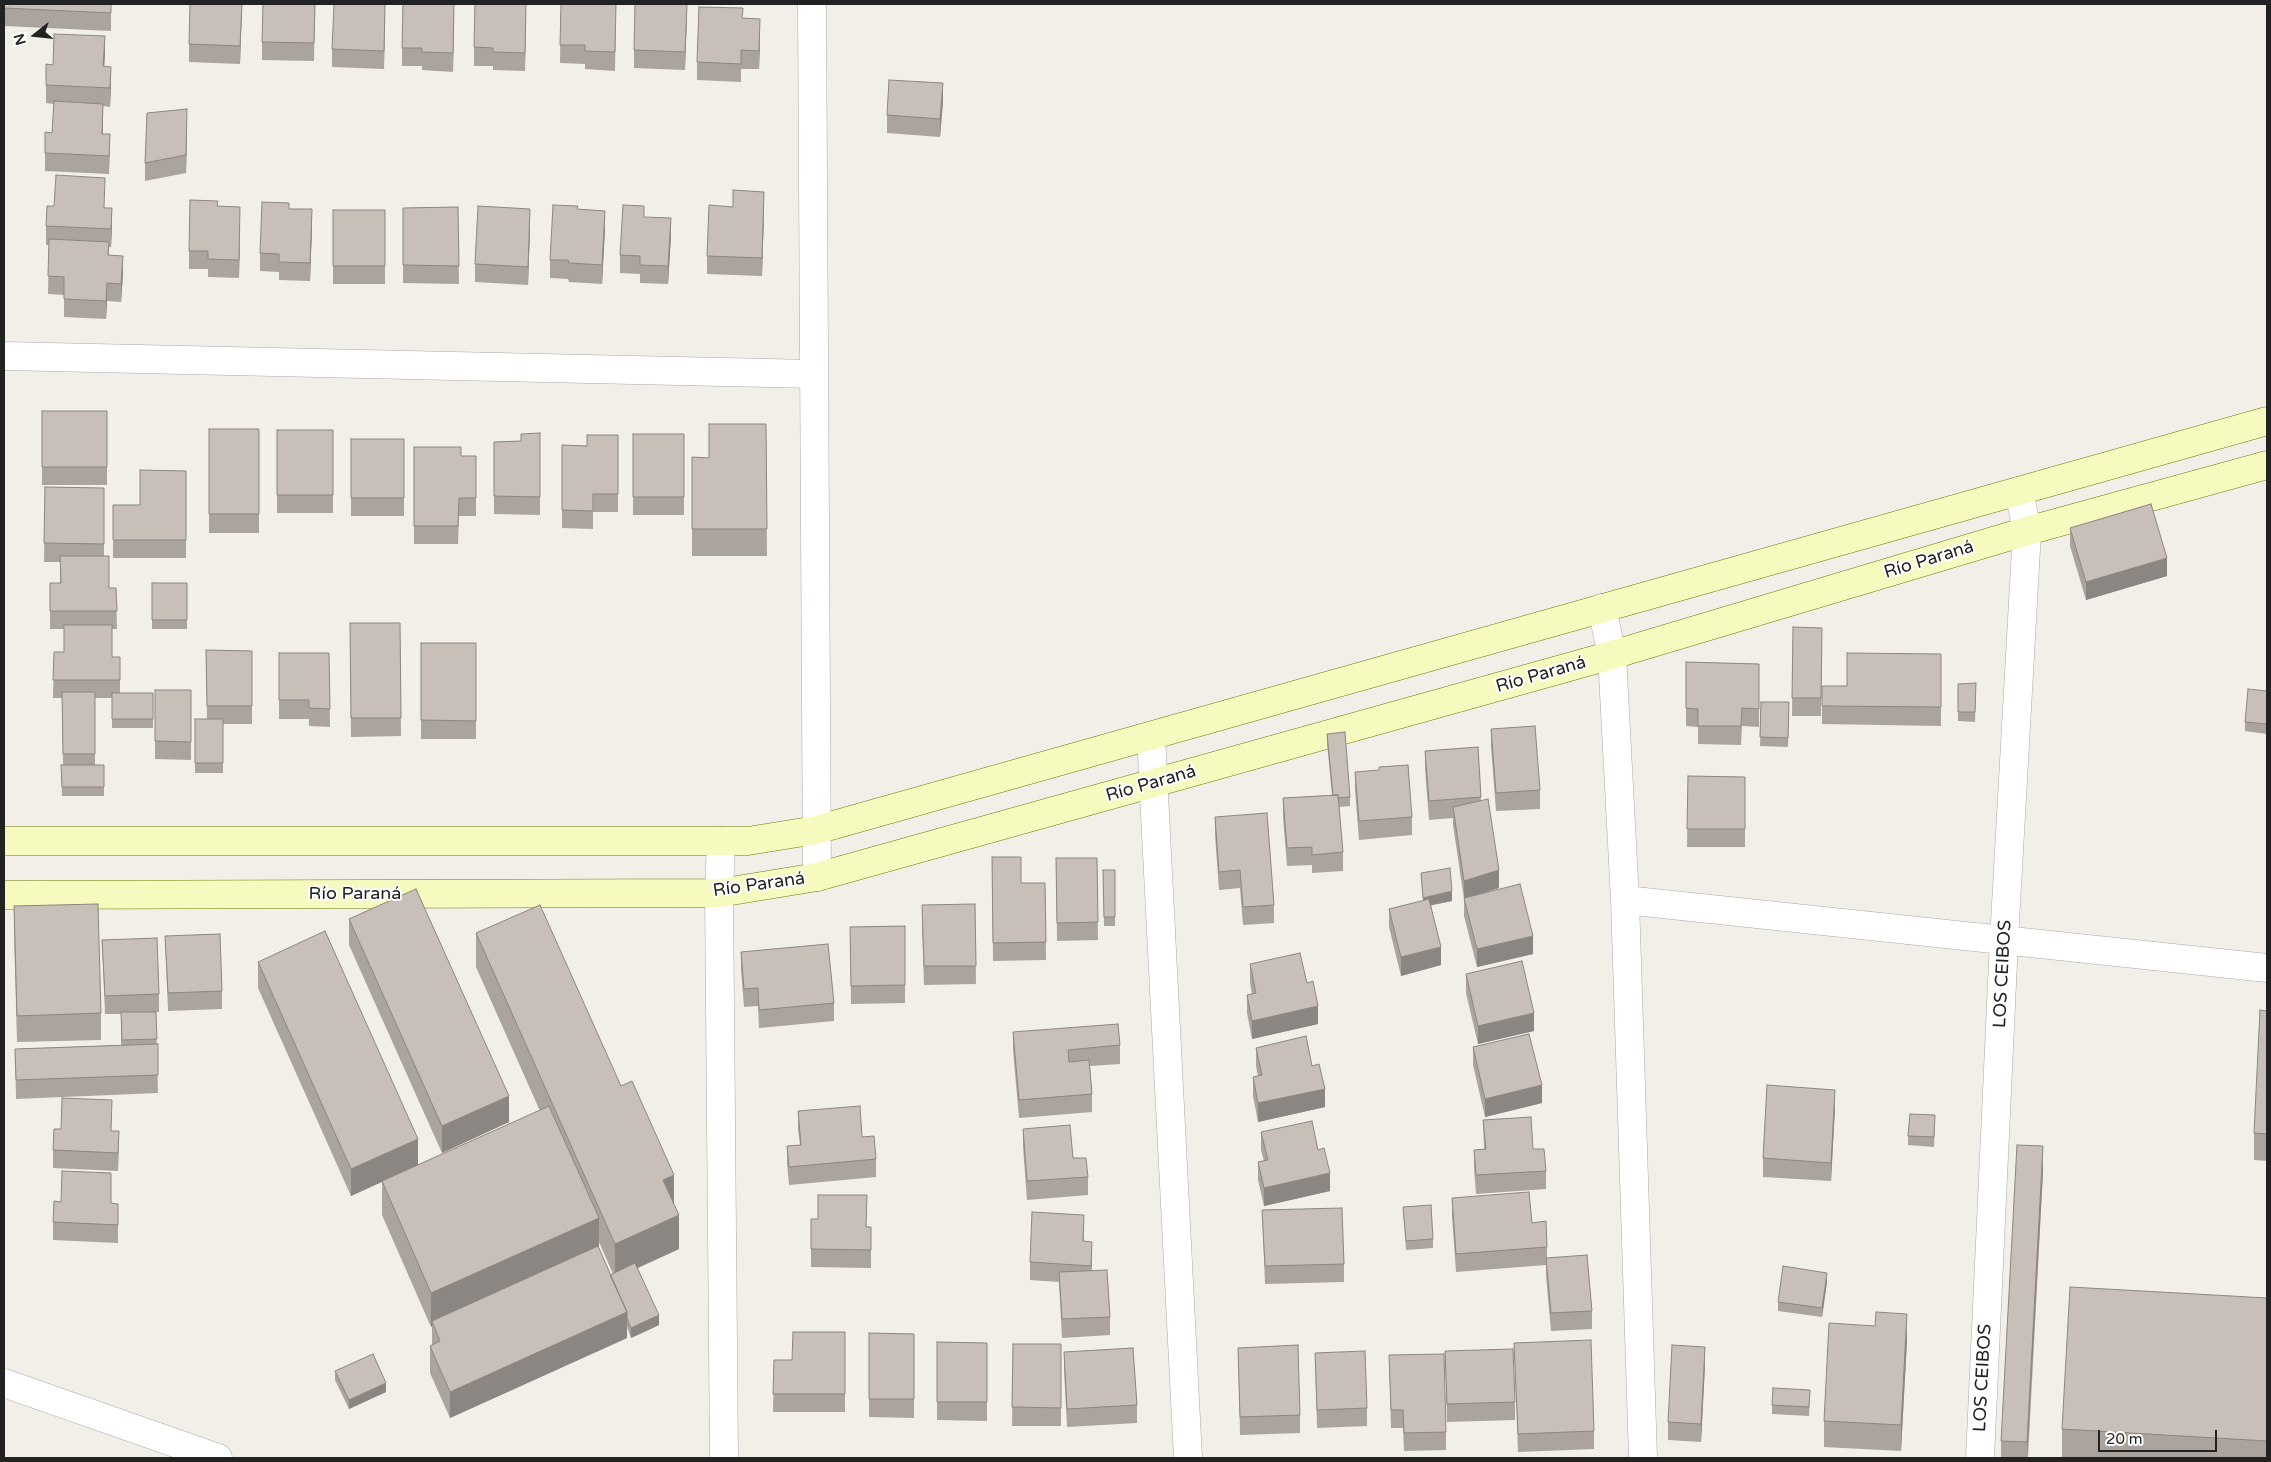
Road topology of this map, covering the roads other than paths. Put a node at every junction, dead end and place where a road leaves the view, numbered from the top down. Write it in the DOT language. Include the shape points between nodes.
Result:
graph roads {
  1 [pos="812,4"];
  2 [pos="4,356"];
  3 [pos="813,374"];
  4 [pos="2267,421"];
  5 [pos="2267,465"];
  6 [pos="2018,491"];
  7 [pos="2027,531"];
  8 [pos="1602,608"];
  9 [pos="1612,655"];
  10 [pos="1151,736"];
  11 [pos="1153,783"];
  12 [pos="816,830"];
  13 [pos="4,841"];
  14 [pos="721,841"];
  15 [pos="817,877"];
  16 [pos="719,894"];
  17 [pos="4,895"];
  18 [pos="1625,900"];
  19 [pos="2004,940"];
  20 [pos="2267,968"];
  21 [pos="4,1383"];
  22 [pos="218,1458"];
  23 [pos="724,1458"];
  24 [pos="1188,1458"];
  25 [pos="1643,1458"];
  26 [pos="1980,1458"];
  1 -- 3 [label="street"];
  2 -- 3 [label="street"];
  3 -- 12 [label="street"];
  4 -- 6 [label="street"];
  5 -- 7 [label="street, Río Paraná"];
  6 -- 7 [label="street, LOS CEIBOS"];
  6 -- 8 [label="street"];
  7 -- 9 [label="street, Río Paraná"];
  7 -- 19 [label="street, LOS CEIBOS"];
  8 -- 9 [label="street"];
  8 -- 10 [label="street"];
  9 -- 11 [label="street, Río Paraná"];
  9 -- 18 [label="street"];
  10 -- 11 [label="street"];
  10 -- 12 [label="street"];
  11 -- 15 [label="street, Río Paraná"];
  11 -- 24 [label="street"];
  12 -- 14 [label="street" via="748,841"];
  12 -- 15 [label="street"];
  13 -- 14 [label="street"];
  14 -- 16 [label="street"];
  15 -- 16 [label="street, Río Paraná"];
  16 -- 17 [label="street, Río Paraná"];
  16 -- 23 [label="street"];
  18 -- 19 [label="street"];
  18 -- 25 [label="street"];
  19 -- 20 [label="street"];
  19 -- 26 [label="street, LOS CEIBOS"];
  21 -- 22 [label="street"];
}
